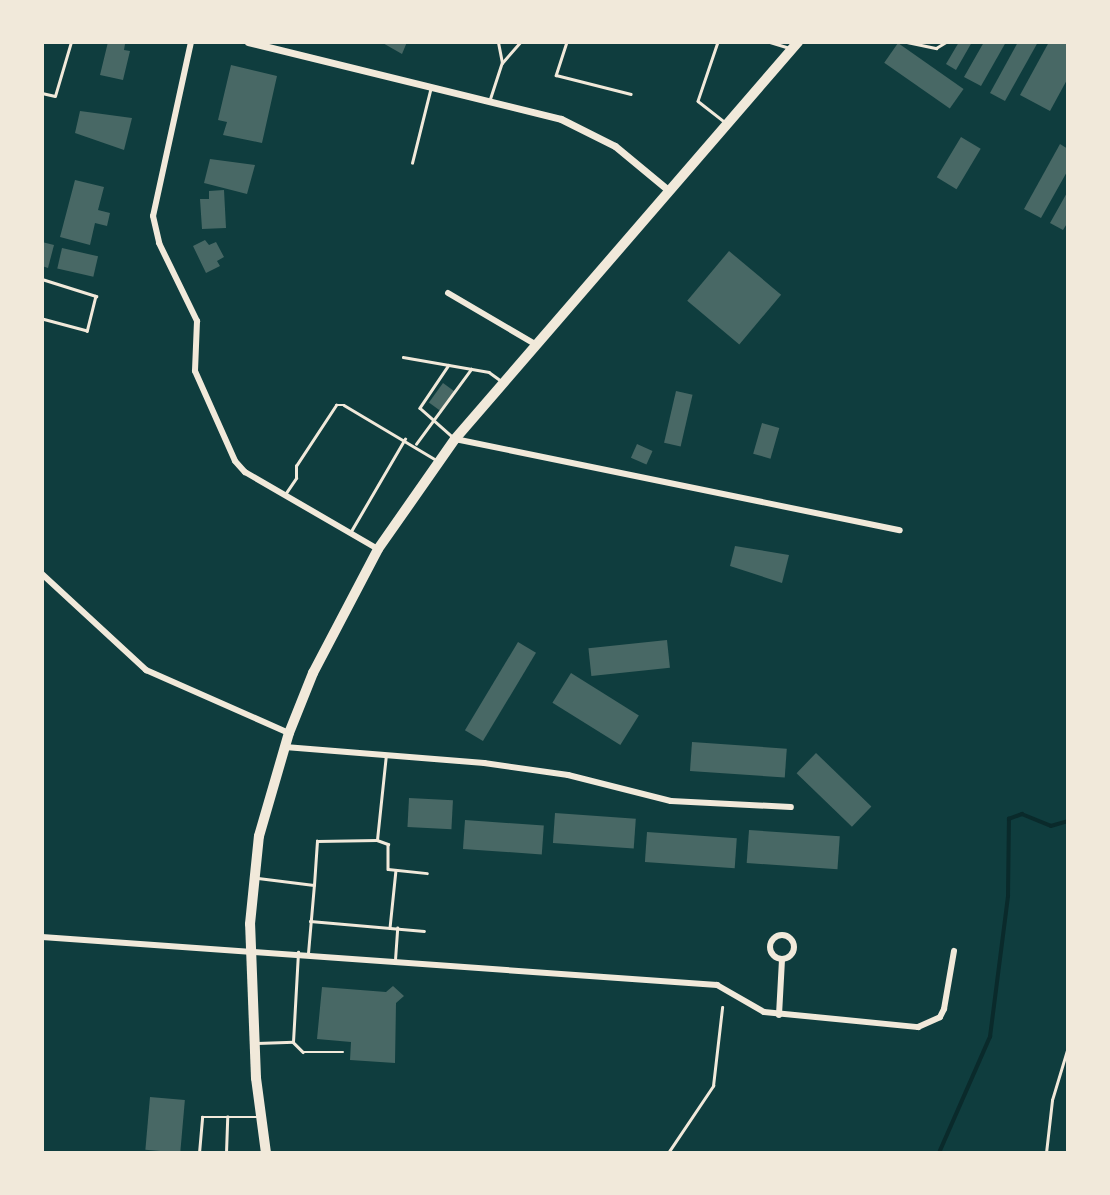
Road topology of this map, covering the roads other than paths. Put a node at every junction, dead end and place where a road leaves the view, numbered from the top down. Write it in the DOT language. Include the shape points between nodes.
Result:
graph roads {
  1 [pos="71,42"];
  2 [pos="191,42"];
  3 [pos="252,42"];
  4 [pos="498,42"];
  5 [pos="520,42"];
  6 [pos="566,42"];
  7 [pos="718,42"];
  8 [pos="770,42"];
  9 [pos="907,42"];
  10 [pos="946,42"];
  11 [pos="795,45"];
  12 [pos="502,63"];
  13 [pos="431,87"];
  14 [pos="42,93"];
  15 [pos="631,94"];
  16 [pos="489,102"];
  17 [pos="726,122"];
  18 [pos="412,163"];
  19 [pos="667,189"];
  20 [pos="42,279"];
  21 [pos="448,293"];
  22 [pos="42,318"];
  23 [pos="535,344"];
  24 [pos="403,357"];
  25 [pos="449,365"];
  26 [pos="471,369"];
  27 [pos="503,382"];
  28 [pos="433,422"];
  29 [pos="405,439"];
  30 [pos="455,439"];
  31 [pos="415,445"];
  32 [pos="438,461"];
  33 [pos="285,495"];
  34 [pos="900,530"];
  35 [pos="350,533"];
  36 [pos="378,549"];
  37 [pos="42,574"];
  38 [pos="289,733"];
  39 [pos="285,747"];
  40 [pos="386,755"];
  41 [pos="791,807"];
  42 [pos="377,840"];
  43 [pos="396,870"];
  44 [pos="427,873"];
  45 [pos="255,877"];
  46 [pos="314,885"];
  47 [pos="310,921"];
  48 [pos="390,928"];
  49 [pos="397,928"];
  50 [pos="424,931"];
  51 [pos="42,937"];
  52 [pos="251,949"];
  53 [pos="954,951"];
  54 [pos="298,952"];
  55 [pos="308,953"];
  56 [pos="396,960"];
  57 [pos="782,960"];
  58 [pos="779,1015"];
  59 [pos="293,1042"];
  60 [pos="254,1044"];
  61 [pos="1068,1047"];
  62 [pos="343,1052"];
  63 [pos="227,1117"];
  64 [pos="261,1117"];
  65 [pos="199,1153"];
  66 [pos="226,1153"];
  67 [pos="266,1153"];
  68 [pos="1046,1153"];
  1 -- 14 [label="lane" via="55,96"];
  2 -- 33 [label="street" via="154,224 197,321 195,371 235,461 253,478"];
  3 -- 13 [label="street"];
  4 -- 12 [label="lane"];
  5 -- 12 [label="lane"];
  6 -- 15 [label="lane" via="556,75"];
  7 -- 17 [label="lane" via="698,101"];
  8 -- 11 [label="lane"];
  9 -- 10 [label="lane" via="936,48"];
  11 -- 17 [label="main road"];
  12 -- 16 [label="lane"];
  13 -- 16 [label="street"];
  13 -- 18 [label="lane"];
  16 -- 19 [label="street" via="586,130 615,146"];
  17 -- 19 [label="main road"];
  19 -- 23 [label="main road"];
  20 -- 22 [label="lane" via="96,296 87,331"];
  21 -- 23 [label="street"];
  23 -- 27 [label="main road"];
  24 -- 25 [label="lane"];
  25 -- 26 [label="lane"];
  25 -- 28 [label="lane" via="421,405"];
  26 -- 27 [label="lane" via="489,372"];
  26 -- 28 [label="lane"];
  27 -- 30 [label="main road"];
  28 -- 30 [label="lane"];
  28 -- 31 [label="lane"];
  29 -- 31 [label="lane"];
  29 -- 33 [label="lane" via="344,405 335,405 296,466 296,478"];
  29 -- 35 [label="lane"];
  30 -- 32 [label="main road"];
  30 -- 34 [label="street"];
  31 -- 32 [label="lane"];
  32 -- 36 [label="main road"];
  33 -- 35 [label="street"];
  35 -- 36 [label="street"];
  36 -- 38 [label="main road" via="313,673"];
  37 -- 38 [label="street" via="146,670"];
  38 -- 39 [label="main road"];
  39 -- 40 [label="street"];
  39 -- 45 [label="main road" via="259,836"];
  40 -- 41 [label="street" via="568,775 671,800"];
  40 -- 42 [label="lane"];
  42 -- 43 [label="lane" via="388,844 388,869"];
  42 -- 46 [label="lane" via="317,841"];
  43 -- 44 [label="lane"];
  43 -- 48 [label="lane"];
  45 -- 46 [label="lane"];
  45 -- 52 [label="main road"];
  46 -- 47 [label="lane"];
  47 -- 48 [label="lane"];
  47 -- 55 [label="lane"];
  48 -- 49 [label="lane"];
  49 -- 50 [label="lane"];
  49 -- 56 [label="lane"];
  51 -- 52 [label="street"];
  52 -- 54 [label="street"];
  52 -- 60 [label="main road"];
  53 -- 58 [label="street" via="944,1009 928,1025"];
  54 -- 55 [label="street"];
  54 -- 59 [label="lane"];
  55 -- 56 [label="street"];
  56 -- 58 [label="street" via="717,985 764,1012"];
  57 -- 57 [label="street" via="794,947 782,935 769,947 773,956"];
  57 -- 58 [label="street"];
  59 -- 60 [label="lane"];
  59 -- 62 [label="lane" via="303,1052"];
  60 -- 64 [label="main road"];
  61 -- 68 [label="lane" via="1052,1100"];
  63 -- 64 [label="lane"];
  63 -- 65 [label="lane" via="202,1117"];
  63 -- 66 [label="lane"];
  64 -- 67 [label="main road"];
}
